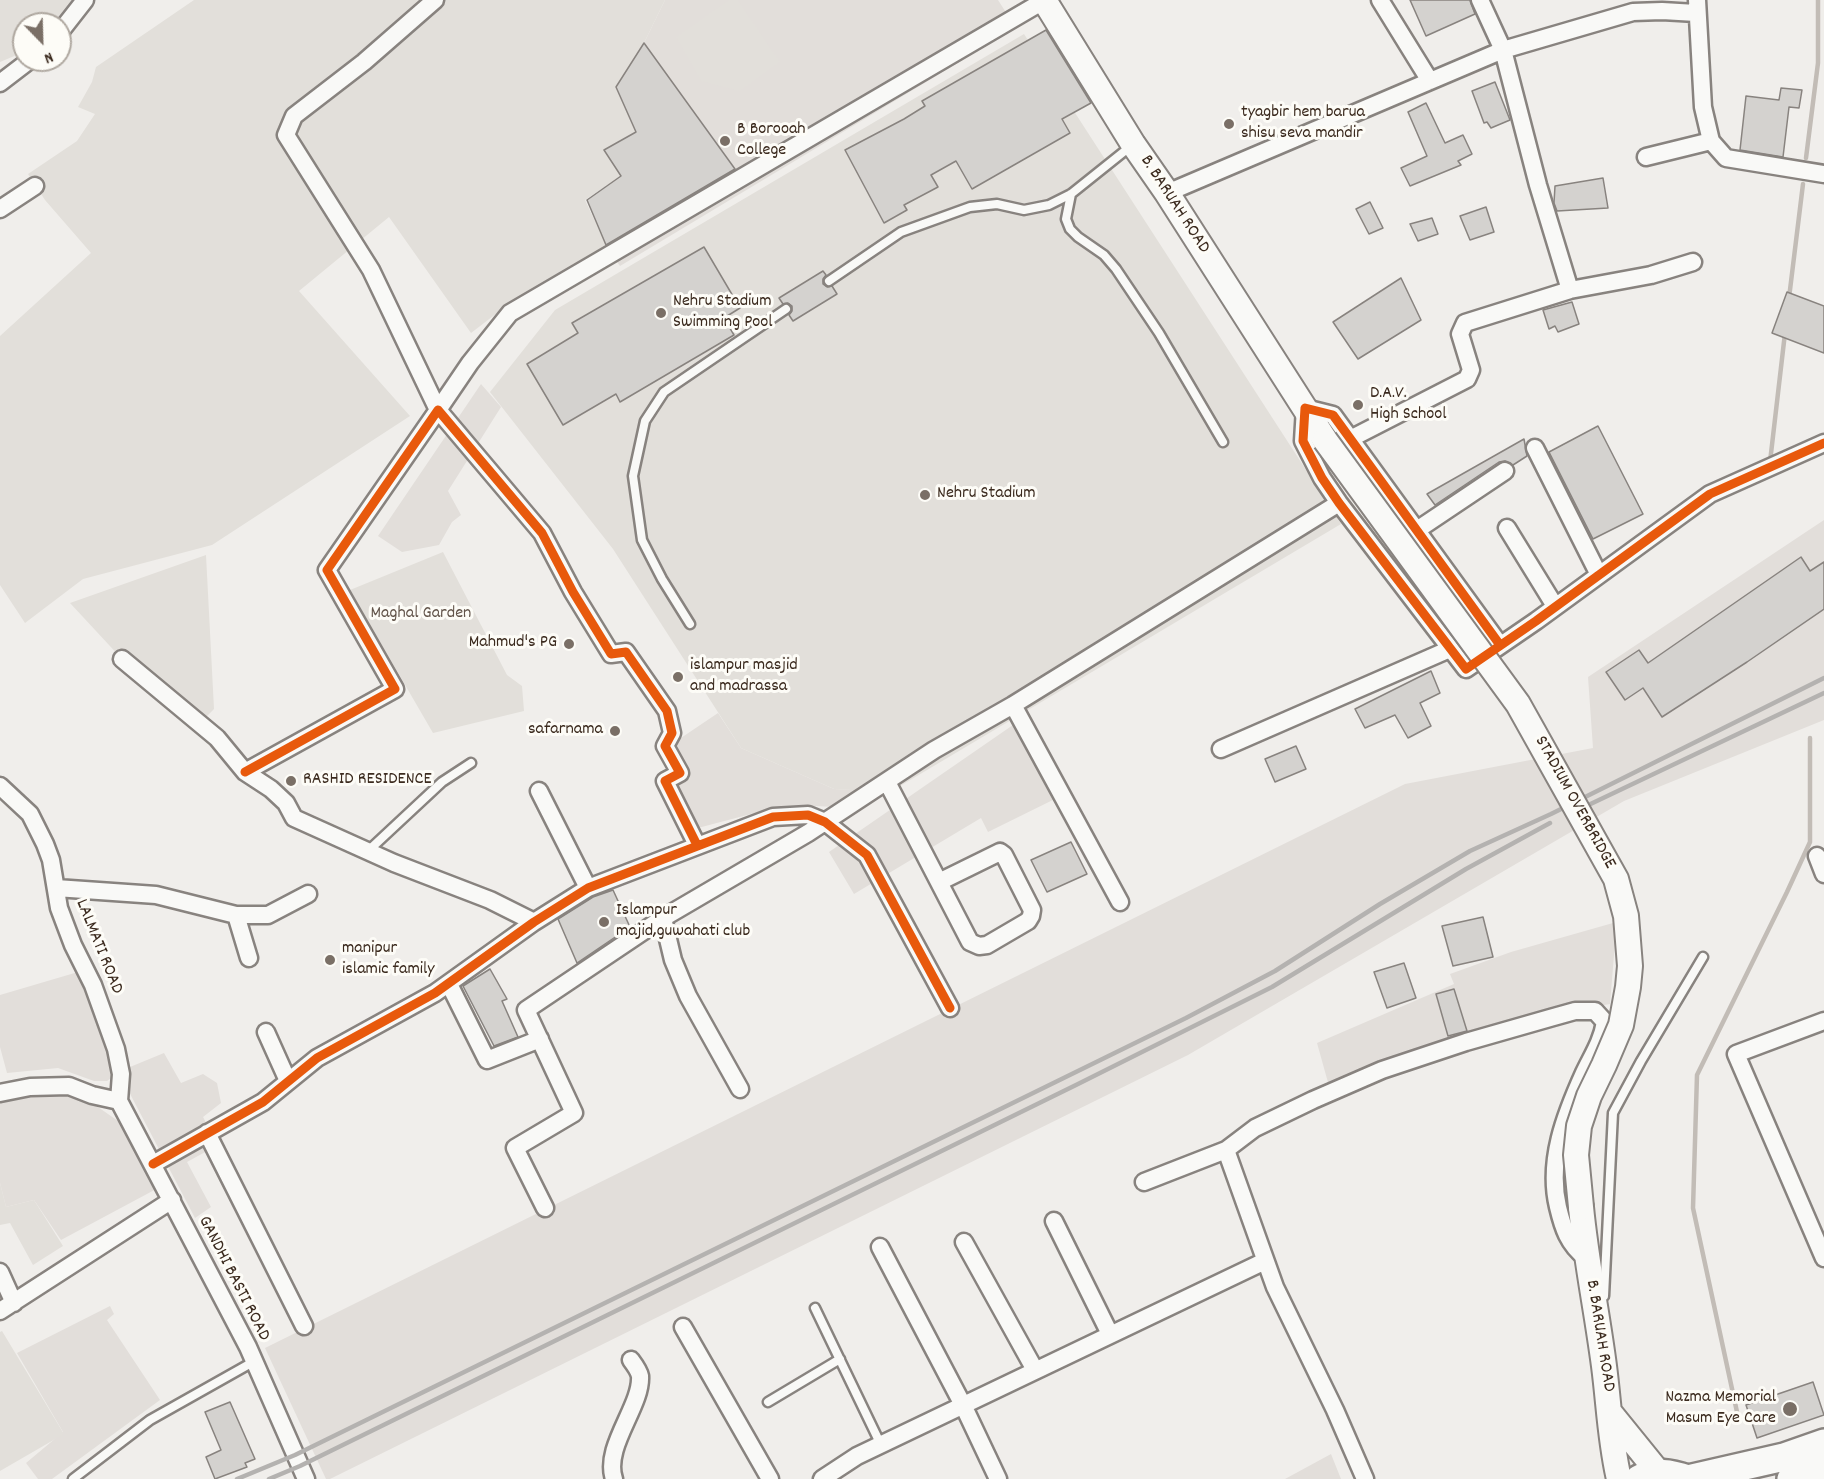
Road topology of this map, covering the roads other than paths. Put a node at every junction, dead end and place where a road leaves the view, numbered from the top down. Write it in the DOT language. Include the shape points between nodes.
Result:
graph roads {
  1 [pos="86,0"];
  2 [pos="435,0"];
  3 [pos="1045,0"];
  4 [pos="1380,0"];
  5 [pos="1480,0"];
  6 [pos="1697,6"];
  7 [pos="72,17"];
  8 [pos="1503,50"];
  9 [pos="14,72"];
  10 [pos="1430,81"];
  11 [pos="0,83"];
  12 [pos="1711,141"];
  13 [pos="1133,144"];
  14 [pos="1646,158"];
  15 [pos="1824,174"];
  16 [pos="35,186"];
  17 [pos="1167,193"];
  18 [pos="1071,194"];
  19 [pos="0,209"];
  20 [pos="1693,262"];
  21 [pos="829,280"];
  22 [pos="1570,290"];
  23 [pos="786,309"];
  24 [pos="1305,408"];
  25 [pos="438,410"];
  26 [pos="1350,439"];
  27 [pos="1223,442"];
  28 [pos="1824,443"];
  29 [pos="1535,448"];
  30 [pos="1505,471"];
  31 [pos="1339,503"];
  32 [pos="1507,528"];
  33 [pos="1417,530"];
  34 [pos="1599,575"];
  35 [pos="1555,606"];
  36 [pos="690,624"];
  37 [pos="1500,645"];
  38 [pos="1450,649"];
  39 [pos="122,659"];
  40 [pos="1013,705"];
  41 [pos="1221,749"];
  42 [pos="471,763"];
  43 [pos="245,772"];
  44 [pos="887,782"];
  45 [pos="0,786"];
  46 [pos="539,791"];
  47 [pos="825,822"];
  48 [pos="697,845"];
  49 [pos="368,851"];
  50 [pos="1817,856"];
  51 [pos="1824,874"];
  52 [pos="939,882"];
  53 [pos="56,888"];
  54 [pos="588,888"];
  55 [pos="308,894"];
  56 [pos="1120,902"];
  57 [pos="236,915"];
  58 [pos="663,918"];
  59 [pos="534,922"];
  60 [pos="1703,957"];
  61 [pos="249,958"];
  62 [pos="449,984"];
  63 [pos="950,1008"];
  64 [pos="1824,1021"];
  65 [pos="266,1032"];
  66 [pos="540,1039"];
  67 [pos="288,1081"];
  68 [pos="740,1089"];
  69 [pos="0,1093"];
  70 [pos="119,1101"];
  71 [pos="207,1133"];
  72 [pos="1226,1150"];
  73 [pos="153,1164"];
  74 [pos="1144,1182"];
  75 [pos="172,1200"];
  76 [pos="545,1208"];
  77 [pos="1054,1221"];
  78 [pos="1817,1223"];
  79 [pos="964,1242"];
  80 [pos="880,1247"];
  81 [pos="1586,1258"];
  82 [pos="1824,1258"];
  83 [pos="1265,1261"];
  84 [pos="0,1272"];
  85 [pos="7,1307"];
  86 [pos="815,1308"];
  87 [pos="304,1326"];
  88 [pos="684,1327"];
  89 [pos="1110,1334"];
  90 [pos="840,1359"];
  91 [pos="631,1360"];
  92 [pos="253,1362"];
  93 [pos="1604,1362"];
  94 [pos="1035,1370"];
  95 [pos="768,1402"];
  96 [pos="963,1405"];
  97 [pos="1611,1414"];
  98 [pos="1824,1443"];
  99 [pos="881,1445"];
  100 [pos="1824,1465"];
  101 [pos="1648,1476"];
  102 [pos="73,1479"];
  103 [pos="306,1479"];
  104 [pos="614,1479"];
  105 [pos="770,1479"];
  106 [pos="822,1479"];
  107 [pos="998,1479"];
  108 [pos="1365,1479"];
  109 [pos="1618,1479"];
  110 [pos="1688,1479"];
  111 [pos="1791,1479"];
  1 -- 7 [label="street"];
  2 -- 25 [label="street" via="294,116 286,135 371,270"];
  3 -- 13 [label="main road, B. BARUAH ROAD"];
  3 -- 25 [label="street" via="510,313"];
  4 -- 10 [label="street"];
  5 -- 8 [label="street"];
  6 -- 8 [label="street" via="1633,12"];
  6 -- 12 [label="street" via="1703,107"];
  8 -- 10 [label="street"];
  8 -- 22 [label="street"];
  9 -- 11 [label="street"];
  10 -- 17 [label="street"];
  12 -- 14 [label="street"];
  12 -- 15 [label="street" via="1726,158"];
  13 -- 17 [label="main road, B. BARUAH ROAD"];
  13 -- 18 [label="lane"];
  16 -- 19 [label="street"];
  17 -- 24 [label="main road, B. BARUAH ROAD"];
  18 -- 21 [label="lane" via="1049,205 1024,210 997,204 970,207 901,232"];
  18 -- 27 [label="lane" via="1066,219 1070,229 1116,269"];
  20 -- 22 [label="street" via="1651,275"];
  22 -- 26 [label="street" via="1465,324 1460,334 1471,370 1467,379"];
  23 -- 36 [label="lane" via="664,392 645,421 633,476 642,540"];
  24 -- 26 [label="street" via="1333,415"];
  24 -- 31 [label="street" via="1303,441"];
  24 -- 81 [label="main road, STADIUM OVERBRIDGE, bridge" via="1518,704 1616,879 1626,916 1630,966 1621,1025 1579,1126 1576,1155"];
  25 -- 43 [label="street" via="327,570 395,688"];
  25 -- 48 [label="street" via="542,532 611,654 626,652 667,711 672,733 665,746 680,773 665,781"];
  26 -- 33 [label="street"];
  28 -- 34 [label="street" via="1710,494"];
  29 -- 34 [label="street"];
  30 -- 33 [label="street"];
  31 -- 38 [label="street"];
  31 -- 40 [label="street"];
  32 -- 35 [label="street"];
  33 -- 37 [label="street"];
  34 -- 35 [label="street"];
  35 -- 37 [label="street"];
  37 -- 38 [label="street" via="1466,669"];
  38 -- 41 [label="street"];
  39 -- 43 [label="street" via="217,738"];
  40 -- 44 [label="street"];
  40 -- 56 [label="street"];
  42 -- 49 [label="lane" via="442,782"];
  43 -- 49 [label="street" via="286,803 294,818"];
  44 -- 47 [label="street"];
  44 -- 52 [label="street"];
  45 -- 53 [label="street, LALMATI ROAD" via="30,814 51,860"];
  46 -- 54 [label="street"];
  47 -- 48 [label="street" via="807,815 773,817"];
  47 -- 58 [label="street"];
  47 -- 63 [label="street" via="867,855"];
  48 -- 54 [label="street"];
  49 -- 59 [label="street"];
  50 -- 51 [label="street"];
  52 -- 52 [label="street" via="970,942 979,946 987,945 1032,916 1032,909 1000,852"];
  53 -- 57 [label="street" via="156,895"];
  53 -- 70 [label="street, LALMATI ROAD" via="65,926 93,985 116,1049 121,1074"];
  54 -- 59 [label="street"];
  55 -- 57 [label="street" via="268,915"];
  57 -- 61 [label="street"];
  58 -- 66 [label="street" via="526,1010"];
  58 -- 68 [label="street" via="673,960 688,996"];
  59 -- 62 [label="street"];
  60 -- 93 [label="lane" via="1613,1113"];
  62 -- 66 [label="street" via="487,1060"];
  62 -- 67 [label="street" via="317,1058"];
  64 -- 78 [label="street" via="1736,1054"];
  65 -- 67 [label="street"];
  66 -- 76 [label="street" via="574,1113 515,1148"];
  67 -- 71 [label="street" via="262,1102"];
  69 -- 70 [label="street" via="69,1086"];
  70 -- 73 [label="street, GANDHI BASTI ROAD"];
  71 -- 73 [label="street"];
  71 -- 87 [label="street"];
  72 -- 74 [label="street"];
  72 -- 81 [label="street" via="1254,1128 1382,1070 1575,1011 1595,1011 1605,1022 1602,1037 1578,1088 1558,1143 1554,1167 1554,1190 1566,1236"];
  72 -- 83 [label="street"];
  73 -- 75 [label="street, GANDHI BASTI ROAD"];
  75 -- 85 [label="street"];
  75 -- 92 [label="street, GANDHI BASTI ROAD"];
  77 -- 89 [label="street"];
  78 -- 82 [label="street"];
  79 -- 94 [label="street"];
  80 -- 96 [label="street"];
  81 -- 93 [label="main road, B. BARUAH ROAD"];
  83 -- 89 [label="street"];
  83 -- 108 [label="street"];
  84 -- 85 [label="street"];
  86 -- 90 [label="lane"];
  88 -- 105 [label="street"];
  89 -- 94 [label="street"];
  90 -- 95 [label="lane"];
  90 -- 99 [label="lane"];
  91 -- 104 [label="street" via="640,1375 637,1395 615,1454 611,1471"];
  92 -- 102 [label="lane" via="150,1420"];
  92 -- 103 [label="street, GANDHI BASTI ROAD"];
  93 -- 97 [label="main road, B. BARUAH ROAD"];
  94 -- 96 [label="street"];
  96 -- 99 [label="street"];
  96 -- 107 [label="street"];
  97 -- 101 [label="main road, B. BARUAH ROAD"];
  97 -- 109 [label="main road, B. BARUAH ROAD" via="1609,1431"];
  98 -- 110 [label="main road"];
  99 -- 106 [label="street"];
  100 -- 111 [label="main road"];
  101 -- 110 [label="main road" via="1673,1473"];
}
